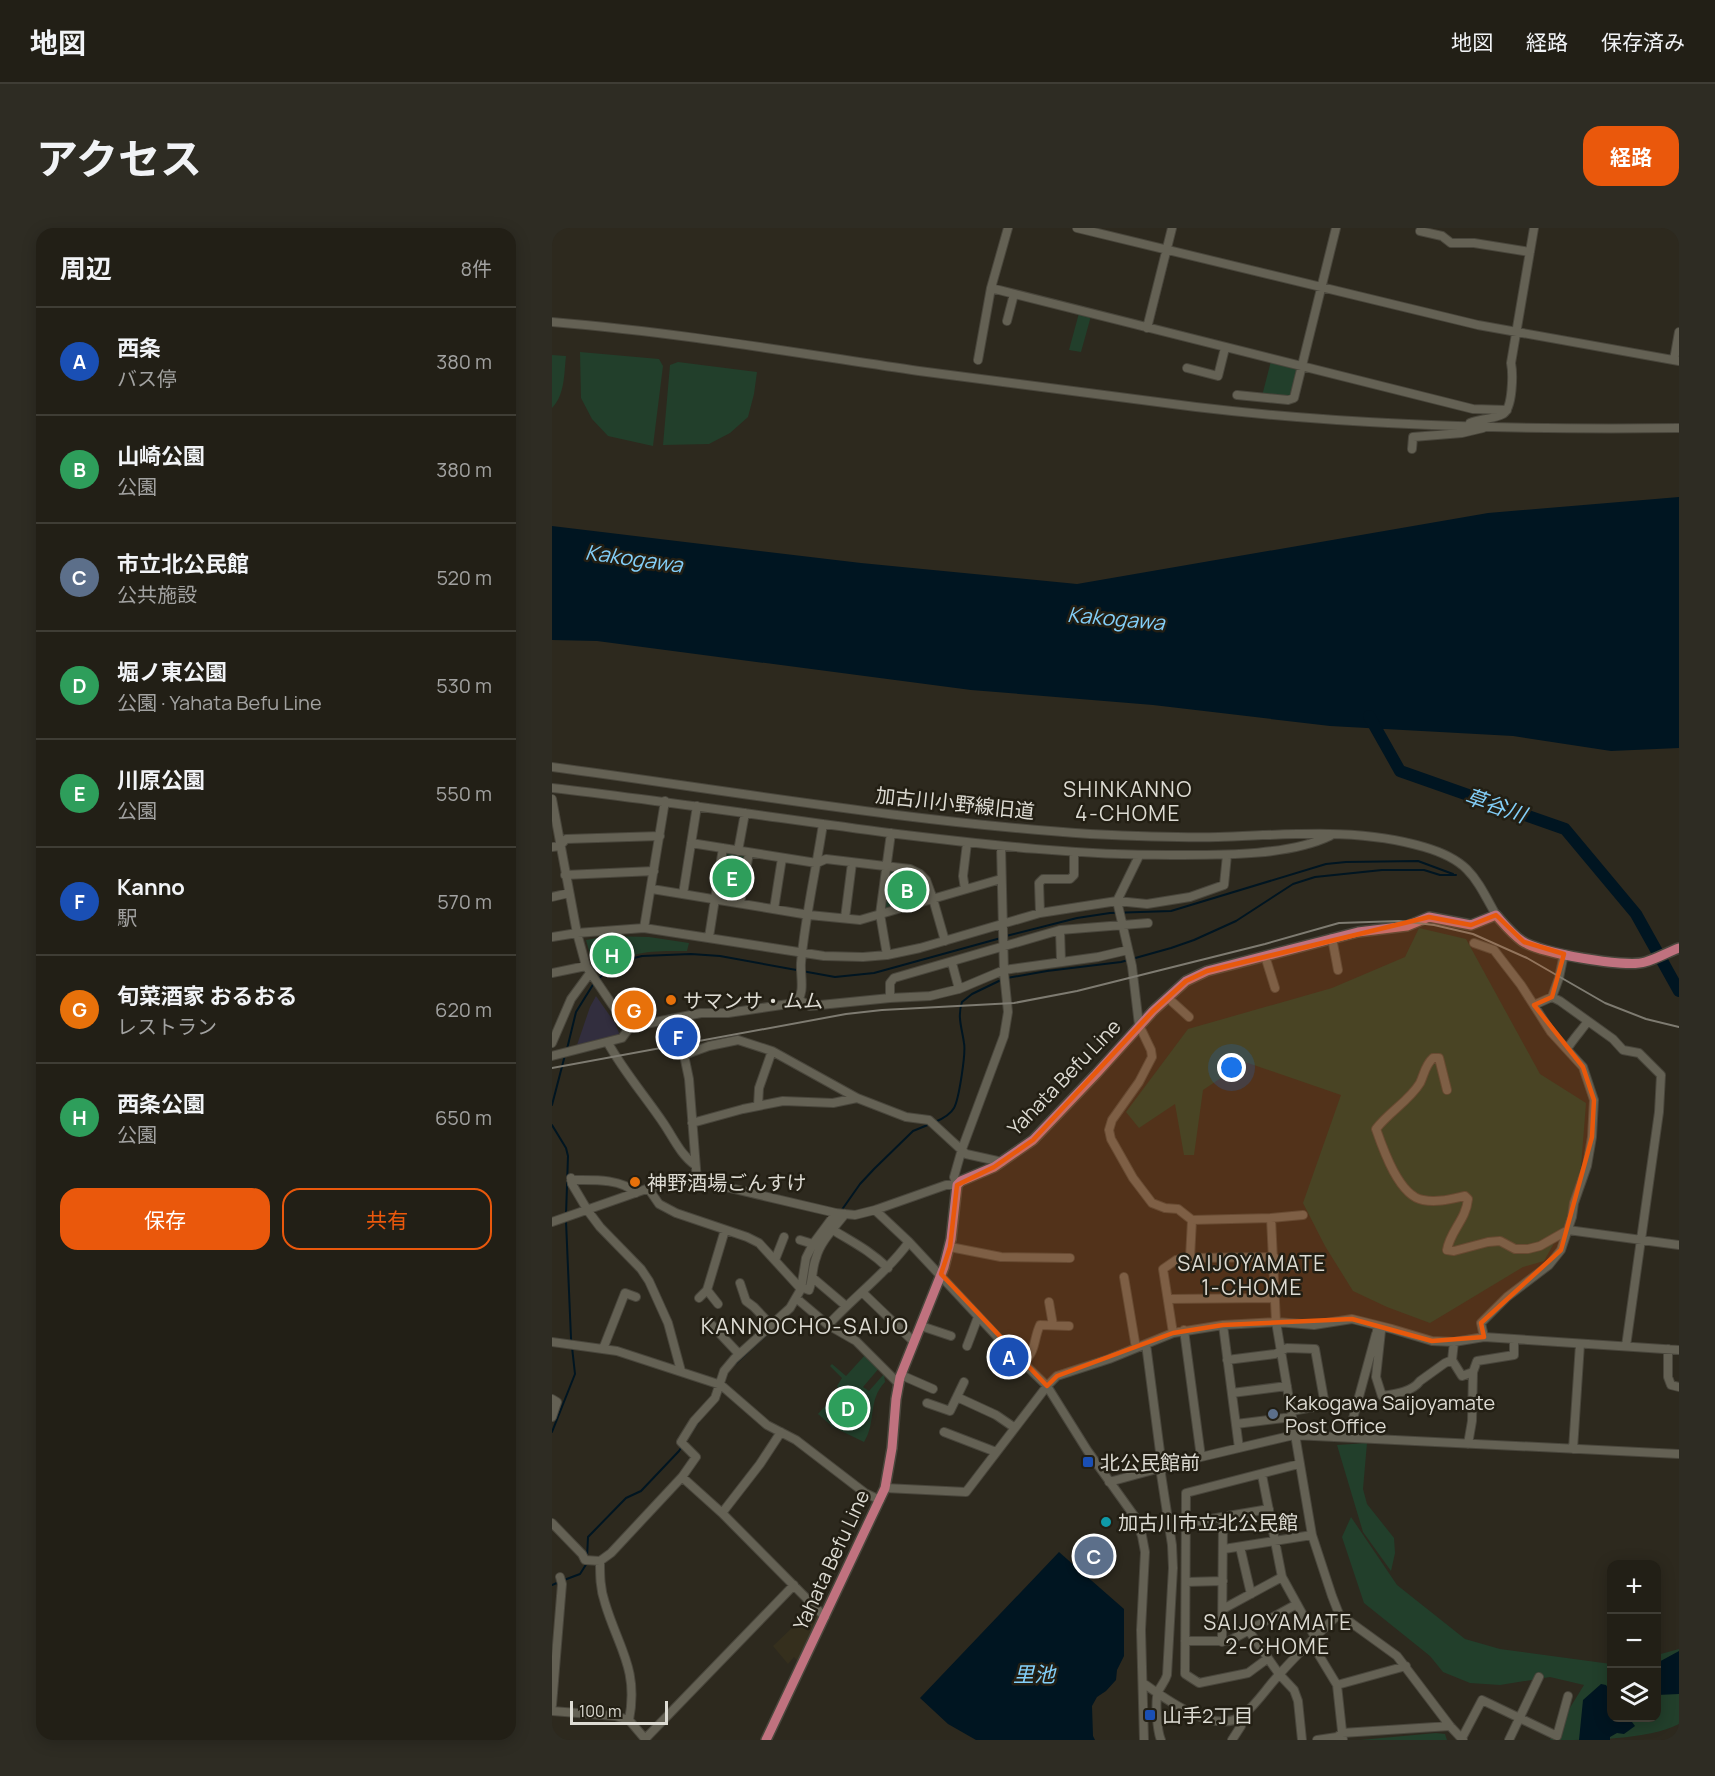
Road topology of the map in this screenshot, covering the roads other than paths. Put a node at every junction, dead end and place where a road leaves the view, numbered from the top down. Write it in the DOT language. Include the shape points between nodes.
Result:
graph roads {
  1 [pos="1008,228"];
  2 [pos="1077,228"];
  3 [pos="1172,228"];
  4 [pos="1336,228"];
  5 [pos="1534,228"];
  6 [pos="1420,231"];
  7 [pos="1167,249"];
  8 [pos="1530,252"];
  9 [pos="991,288"];
  10 [pos="1322,288"];
  11 [pos="1014,294"];
  12 [pos="1007,321"];
  13 [pos="552,322"];
  14 [pos="1147,328"];
  15 [pos="1516,331"];
  16 [pos="1679,332"];
  17 [pos="1225,348"];
  18 [pos="978,360"];
  19 [pos="1677,360"];
  20 [pos="1302,367"];
  21 [pos="1187,369"];
  22 [pos="1237,395"];
  23 [pos="1507,410"];
  24 [pos="1466,425"];
  25 [pos="1490,426"];
  26 [pos="1679,428"];
  27 [pos="1412,449"];
  28 [pos="552,767"];
  29 [pos="552,788"];
  30 [pos="552,799"];
  31 [pos="665,801"];
  32 [pos="697,806"];
  33 [pos="745,813"];
  34 [pos="823,824"];
  35 [pos="891,833"];
  36 [pos="1332,835"];
  37 [pos="660,836"];
  38 [pos="691,843"];
  39 [pos="967,843"];
  40 [pos="556,846"];
  41 [pos="1001,846"];
  42 [pos="723,848"];
  43 [pos="738,850"];
  44 [pos="749,853"];
  45 [pos="1074,853"];
  46 [pos="1227,855"];
  47 [pos="1139,856"];
  48 [pos="782,858"];
  49 [pos="817,862"];
  50 [pos="852,863"];
  51 [pos="886,866"];
  52 [pos="654,871"];
  53 [pos="566,875"];
  54 [pos="1001,879"];
  55 [pos="652,889"];
  56 [pos="965,889"];
  57 [pos="569,893"];
  58 [pos="683,894"];
  59 [pos="552,897"];
  60 [pos="933,898"];
  61 [pos="714,900"];
  62 [pos="740,903"];
  63 [pos="1117,903"];
  64 [pos="774,909"];
  65 [pos="1040,913"];
  66 [pos="880,914"];
  67 [pos="809,915"];
  68 [pos="1496,915"];
  69 [pos="845,918"];
  70 [pos="1148,923"];
  71 [pos="1003,924"];
  72 [pos="1122,924"];
  73 [pos="644,928"];
  74 [pos="1060,930"];
  75 [pos="577,933"];
  76 [pos="552,937"];
  77 [pos="709,937"];
  78 [pos="1332,938"];
  79 [pos="945,941"];
  80 [pos="1474,943"];
  81 [pos="1003,947"];
  82 [pos="1675,949"];
  83 [pos="1128,950"];
  84 [pos="802,953"];
  85 [pos="1564,954"];
  86 [pos="887,955"];
  87 [pos="1265,956"];
  88 [pos="1061,961"];
  89 [pos="952,963"];
  90 [pos="588,970"];
  91 [pos="1338,970"];
  92 [pos="1004,971"];
  93 [pos="552,973"];
  94 [pos="1275,988"];
  95 [pos="959,989"];
  96 [pos="1552,997"];
  97 [pos="890,998"];
  98 [pos="1168,998"];
  99 [pos="799,1000"];
  100 [pos="1534,1005"];
  101 [pos="1189,1017"];
  102 [pos="552,1018"];
  103 [pos="561,1019"];
  104 [pos="1588,1021"];
  105 [pos="1139,1025"];
  106 [pos="630,1027"];
  107 [pos="552,1043"];
  108 [pos="608,1043"];
  109 [pos="1567,1049"];
  110 [pos="772,1051"];
  111 [pos="555,1055"];
  112 [pos="1447,1090"];
  113 [pos="857,1098"];
  114 [pos="758,1106"];
  115 [pos="692,1123"];
  116 [pos="962,1149"];
  117 [pos="1002,1162"];
  118 [pos="695,1165"];
  119 [pos="697,1181"];
  120 [pos="957,1185"];
  121 [pos="648,1188"];
  122 [pos="636,1193"];
  123 [pos="875,1210"];
  124 [pos="588,1211"];
  125 [pos="840,1214"];
  126 [pos="1303,1215"];
  127 [pos="1272,1218"];
  128 [pos="1192,1220"];
  129 [pos="556,1221"];
  130 [pos="725,1230"];
  131 [pos="833,1230"];
  132 [pos="1568,1230"];
  133 [pos="784,1237"];
  134 [pos="800,1240"];
  135 [pos="1641,1240"];
  136 [pos="909,1242"];
  137 [pos="813,1244"];
  138 [pos="1679,1245"];
  139 [pos="950,1247"];
  140 [pos="1274,1257"];
  141 [pos="1070,1258"];
  142 [pos="1190,1258"];
  143 [pos="775,1260"];
  144 [pos="888,1268"];
  145 [pos="941,1274"];
  146 [pos="1124,1277"];
  147 [pos="813,1278"];
  148 [pos="740,1284"];
  149 [pos="801,1288"];
  150 [pos="707,1290"];
  151 [pos="862,1292"];
  152 [pos="636,1297"];
  153 [pos="699,1298"];
  154 [pos="1274,1298"];
  155 [pos="1168,1299"];
  156 [pos="799,1300"];
  157 [pos="1049,1302"];
  158 [pos="718,1304"];
  159 [pos="846,1306"];
  160 [pos="978,1317"];
  161 [pos="709,1322"];
  162 [pos="1276,1322"];
  163 [pos="771,1325"];
  164 [pos="828,1325"];
  165 [pos="1053,1325"];
  166 [pos="1223,1325"];
  167 [pos="921,1326"];
  168 [pos="1069,1326"];
  169 [pos="1378,1328"];
  170 [pos="1184,1330"];
  171 [pos="1173,1333"];
  172 [pos="951,1336"];
  173 [pos="1484,1337"];
  174 [pos="1514,1340"];
  175 [pos="552,1342"];
  176 [pos="914,1342"];
  177 [pos="1454,1342"];
  178 [pos="1146,1344"];
  179 [pos="1580,1344"];
  180 [pos="967,1346"];
  181 [pos="1626,1346"];
  182 [pos="1136,1348"];
  183 [pos="603,1349"];
  184 [pos="1668,1349"];
  185 [pos="1679,1350"];
  186 [pos="1281,1351"];
  187 [pos="739,1354"];
  188 [pos="1227,1360"];
  189 [pos="1452,1360"];
  190 [pos="1023,1363"];
  191 [pos="681,1371"];
  192 [pos="1473,1372"];
  193 [pos="899,1379"];
  194 [pos="964,1382"];
  195 [pos="720,1384"];
  196 [pos="1047,1386"];
  197 [pos="1287,1386"];
  198 [pos="1679,1387"];
  199 [pos="933,1389"];
  200 [pos="1232,1393"];
  201 [pos="957,1397"];
  202 [pos="552,1399"];
  203 [pos="927,1403"];
  204 [pos="1292,1414"];
  205 [pos="552,1417"];
  206 [pos="1236,1424"];
  207 [pos="1015,1428"];
  208 [pos="781,1432"];
  209 [pos="944,1432"];
  210 [pos="1294,1435"];
  211 [pos="1348,1437"];
  212 [pos="1468,1444"];
  213 [pos="1239,1448"];
  214 [pos="1574,1449"];
  215 [pos="996,1452"];
  216 [pos="1679,1454"];
  217 [pos="1201,1457"];
  218 [pos="1299,1464"];
  219 [pos="1162,1467"];
  220 [pos="1262,1475"];
  221 [pos="682,1477"];
  222 [pos="1109,1482"];
  223 [pos="885,1488"];
  224 [pos="880,1500"];
  225 [pos="1269,1509"];
  226 [pos="722,1513"];
  227 [pos="1223,1518"];
  228 [pos="552,1523"];
  229 [pos="1187,1523"];
  230 [pos="1312,1535"];
  231 [pos="1274,1539"];
  232 [pos="1240,1547"];
  233 [pos="1224,1549"];
  234 [pos="592,1560"];
  235 [pos="1282,1577"];
  236 [pos="561,1580"];
  237 [pos="1223,1581"];
  238 [pos="1186,1582"];
  239 [pos="794,1585"];
  240 [pos="1251,1594"];
  241 [pos="1297,1604"];
  242 [pos="1223,1609"];
  243 [pos="1339,1614"];
  244 [pos="825,1617"];
  245 [pos="1249,1631"];
  246 [pos="1313,1640"];
  247 [pos="1185,1641"];
  248 [pos="1222,1642"];
  249 [pos="1267,1659"];
  250 [pos="1406,1666"];
  251 [pos="1279,1674"];
  252 [pos="1539,1677"];
  253 [pos="1143,1683"];
  254 [pos="1337,1685"];
  255 [pos="1157,1693"];
  256 [pos="1568,1696"];
  257 [pos="552,1705"];
  258 [pos="552,1711"];
  259 [pos="1241,1717"];
  260 [pos="629,1719"];
  261 [pos="1519,1719"];
  262 [pos="1450,1726"];
  263 [pos="1343,1737"];
  264 [pos="646,1739"];
  265 [pos="1463,1739"];
  266 [pos="766,1740"];
  267 [pos="1144,1740"];
  268 [pos="1161,1740"];
  269 [pos="1232,1740"];
  270 [pos="1302,1740"];
  271 [pos="1317,1740"];
  272 [pos="1509,1740"];
  1 -- 9 [label="street"];
  2 -- 7 [label="street"];
  3 -- 7 [label="street"];
  4 -- 10 [label="street"];
  5 -- 8 [label="street"];
  6 -- 8 [label="street" via="1442,236 1451,243"];
  7 -- 10 [label="street"];
  7 -- 14 [label="street"];
  8 -- 15 [label="street"];
  9 -- 11 [label="street"];
  9 -- 18 [label="street"];
  10 -- 15 [label="street"];
  10 -- 20 [label="street"];
  11 -- 12 [label="street"];
  11 -- 14 [label="street"];
  13 -- 24 [label="street" via="662,333 1199,407"];
  14 -- 17 [label="street"];
  15 -- 19 [label="street"];
  15 -- 23 [label="street"];
  16 -- 19 [label="street"];
  17 -- 20 [label="street"];
  17 -- 21 [label="street" via="1218,376"];
  20 -- 22 [label="street" via="1292,399"];
  20 -- 23 [label="street" via="1473,409"];
  23 -- 24 [label="street"];
  24 -- 25 [label="street"];
  25 -- 26 [label="street"];
  25 -- 27 [label="street" via="1413,437"];
  28 -- 36 [label="street, 加古川小野線旧道" via="941,820 1044,830 1183,838"];
  29 -- 31 [label="street"];
  30 -- 40 [label="street"];
  31 -- 32 [label="street"];
  31 -- 37 [label="street"];
  32 -- 33 [label="street"];
  32 -- 38 [label="street"];
  33 -- 34 [label="street"];
  33 -- 43 [label="street"];
  34 -- 35 [label="street"];
  34 -- 49 [label="street"];
  35 -- 39 [label="street"];
  35 -- 51 [label="street"];
  36 -- 46 [label="street" via="1316,842"];
  36 -- 68 [label="street, 加古川小野線旧道" via="1397,840 1446,854 1461,862 1477,881"];
  37 -- 40 [label="street" via="566,839"];
  37 -- 52 [label="street"];
  38 -- 42 [label="street"];
  38 -- 58 [label="street"];
  39 -- 41 [label="street"];
  39 -- 56 [label="street"];
  40 -- 53 [label="street"];
  41 -- 45 [label="street"];
  41 -- 54 [label="street"];
  42 -- 43 [label="street"];
  42 -- 61 [label="street"];
  43 -- 44 [label="street"];
  44 -- 48 [label="street"];
  44 -- 62 [label="street"];
  45 -- 47 [label="street"];
  45 -- 65 [label="street" via="1074,875 1070,879 1043,879 1039,883"];
  46 -- 47 [label="street"];
  46 -- 63 [label="street" via="1224,885 1190,897 1147,904"];
  47 -- 63 [label="street"];
  48 -- 49 [label="street"];
  48 -- 64 [label="street"];
  49 -- 50 [label="street" via="826,859"];
  49 -- 67 [label="street"];
  50 -- 51 [label="street"];
  50 -- 69 [label="street"];
  51 -- 60 [label="street" via="920,874"];
  51 -- 66 [label="street"];
  52 -- 53 [label="street"];
  52 -- 55 [label="street"];
  53 -- 57 [label="street"];
  54 -- 56 [label="street"];
  54 -- 71 [label="street"];
  55 -- 58 [label="street"];
  55 -- 73 [label="street"];
  56 -- 60 [label="street"];
  57 -- 59 [label="street"];
  57 -- 75 [label="street"];
  58 -- 61 [label="street"];
  60 -- 66 [label="street"];
  60 -- 79 [label="street"];
  61 -- 62 [label="street"];
  61 -- 77 [label="street"];
  62 -- 64 [label="street"];
  63 -- 65 [label="street"];
  63 -- 72 [label="street"];
  64 -- 67 [label="street"];
  65 -- 71 [label="street"];
  66 -- 69 [label="street" via="860,920"];
  66 -- 86 [label="street"];
  67 -- 69 [label="street"];
  67 -- 84 [label="street"];
  68 -- 78 [label="main road, Yahata Befu Line" via="1472,925 1429,917 1407,926"];
  68 -- 85 [label="main road" via="1524,942"];
  70 -- 72 [label="street"];
  71 -- 79 [label="street"];
  71 -- 81 [label="street"];
  72 -- 74 [label="street"];
  72 -- 83 [label="street"];
  73 -- 75 [label="street"];
  73 -- 77 [label="street"];
  74 -- 81 [label="street"];
  74 -- 88 [label="street"];
  75 -- 76 [label="street"];
  75 -- 90 [label="street"];
  77 -- 84 [label="street"];
  78 -- 87 [label="main road, Yahata Befu Line"];
  78 -- 91 [label="street"];
  79 -- 86 [label="street"];
  80 -- 100 [label="street" via="1494,950"];
  81 -- 89 [label="street"];
  81 -- 92 [label="street"];
  82 -- 85 [label="main road" via="1628,964"];
  83 -- 88 [label="street"];
  83 -- 105 [label="street"];
  84 -- 86 [label="street"];
  84 -- 99 [label="street"];
  85 -- 96 [label="street"];
  87 -- 94 [label="street"];
  87 -- 98 [label="main road, Yahata Befu Line" via="1207,970 1186,981"];
  88 -- 92 [label="street"];
  89 -- 95 [label="street"];
  89 -- 97 [label="street" via="894,978"];
  90 -- 93 [label="street"];
  90 -- 103 [label="street"];
  90 -- 106 [label="street"];
  92 -- 95 [label="street"];
  92 -- 116 [label="street" via="1008,1012 1004,1036"];
  95 -- 97 [label="street" via="930,996"];
  96 -- 100 [label="street"];
  96 -- 104 [label="street"];
  97 -- 99 [label="street" via="810,1006"];
  98 -- 101 [label="street"];
  98 -- 105 [label="main road, Yahata Befu Line"];
  99 -- 106 [label="street"];
  100 -- 109 [label="street"];
  102 -- 103 [label="street"];
  103 -- 107 [label="street"];
  104 -- 109 [label="street"];
  104 -- 135 [label="street" via="1623,1050 1639,1053 1661,1075"];
  105 -- 117 [label="main road, Yahata Befu Line" via="1033,1140"];
  105 -- 128 [label="street" via="1152,1057 1112,1120 1111,1139 1152,1203 1178,1209"];
  106 -- 108 [label="street" via="624,1036"];
  108 -- 111 [label="street"];
  108 -- 118 [label="street" via="621,1067"];
  109 -- 132 [label="street" via="1583,1067 1594,1100 1587,1166"];
  110 -- 113 [label="street"];
  110 -- 114 [label="street" via="759,1088"];
  110 -- 115 [label="street" via="738,1040 684,1055"];
  112 -- 132 [label="street" via="1439,1058 1433,1058 1419,1085 1376,1129 1393,1171 1407,1192 1424,1201 1465,1196 1468,1200 1447,1250 1500,1241 1515,1249 1528,1249"];
  113 -- 114 [label="street" via="834,1103 791,1100"];
  113 -- 116 [label="street" via="906,1117 929,1120"];
  114 -- 115 [label="street"];
  115 -- 118 [label="street"];
  116 -- 117 [label="street" via="966,1154"];
  116 -- 120 [label="street" via="954,1177"];
  117 -- 120 [label="main road, Yahata Befu Line"];
  118 -- 119 [label="street"];
  119 -- 121 [label="street" via="672,1180"];
  119 -- 125 [label="street"];
  120 -- 123 [label="street" via="946,1185"];
  120 -- 139 [label="main road, Yahata Befu Line"];
  121 -- 122 [label="street"];
  121 -- 130 [label="street" via="659,1204"];
  122 -- 124 [label="street"];
  122 -- 124 [label="street" via="623,1184 571,1179"];
  123 -- 125 [label="street"];
  123 -- 136 [label="street"];
  124 -- 129 [label="street"];
  124 -- 191 [label="street" via="649,1281 668,1323"];
  125 -- 131 [label="street"];
  125 -- 137 [label="street"];
  126 -- 127 [label="street"];
  127 -- 128 [label="street"];
  127 -- 140 [label="street"];
  128 -- 142 [label="street"];
  130 -- 143 [label="street" via="759,1243"];
  130 -- 150 [label="street"];
  131 -- 144 [label="street" via="875,1255"];
  131 -- 147 [label="street" via="815,1258"];
  132 -- 135 [label="street"];
  132 -- 173 [label="street" via="1561,1250 1549,1265 1507,1296 1480,1323"];
  133 -- 143 [label="street"];
  134 -- 137 [label="street"];
  135 -- 138 [label="street"];
  135 -- 181 [label="street"];
  136 -- 144 [label="street"];
  136 -- 145 [label="street"];
  137 -- 149 [label="street" via="806,1258"];
  139 -- 141 [label="street" via="1001,1257"];
  139 -- 145 [label="main road, Yahata Befu Line"];
  140 -- 142 [label="street"];
  140 -- 154 [label="street"];
  142 -- 155 [label="street" via="1176,1260 1163,1269"];
  143 -- 149 [label="street"];
  144 -- 151 [label="street"];
  145 -- 160 [label="street"];
  145 -- 167 [label="main road, Yahata Befu Line"];
  146 -- 182 [label="street"];
  147 -- 149 [label="street" via="809,1290"];
  147 -- 159 [label="street"];
  148 -- 163 [label="street" via="747,1301"];
  149 -- 156 [label="street"];
  150 -- 153 [label="street"];
  150 -- 158 [label="street"];
  151 -- 159 [label="street"];
  151 -- 176 [label="street"];
  152 -- 183 [label="street" via="625,1293"];
  154 -- 155 [label="street"];
  154 -- 162 [label="street"];
  155 -- 171 [label="street"];
  156 -- 163 [label="street"];
  156 -- 164 [label="street"];
  157 -- 165 [label="street"];
  159 -- 164 [label="street"];
  160 -- 180 [label="street"];
  160 -- 190 [label="street"];
  161 -- 187 [label="street" via="719,1327"];
  162 -- 166 [label="street"];
  162 -- 169 [label="street" via="1314,1325 1352,1319"];
  162 -- 186 [label="street"];
  163 -- 187 [label="street"];
  164 -- 193 [label="street" via="856,1341"];
  165 -- 168 [label="street"];
  165 -- 190 [label="street" via="1038,1327 1038,1337"];
  166 -- 170 [label="street"];
  166 -- 188 [label="street"];
  167 -- 172 [label="street"];
  167 -- 176 [label="main road, Yahata Befu Line"];
  169 -- 177 [label="street" via="1432,1341"];
  169 -- 189 [label="street" via="1381,1331 1376,1377 1382,1396 1402,1393"];
  169 -- 211 [label="street"];
  170 -- 171 [label="street"];
  170 -- 217 [label="street"];
  171 -- 178 [label="street"];
  173 -- 174 [label="street"];
  173 -- 177 [label="street"];
  174 -- 179 [label="street"];
  174 -- 192 [label="street" via="1514,1355 1477,1361"];
  175 -- 183 [label="street"];
  176 -- 193 [label="main road, Yahata Befu Line"];
  177 -- 189 [label="street"];
  178 -- 182 [label="street"];
  178 -- 219 [label="street"];
  179 -- 181 [label="street"];
  179 -- 214 [label="street"];
  181 -- 184 [label="street"];
  182 -- 196 [label="street" via="1057,1376"];
  183 -- 191 [label="street"];
  184 -- 185 [label="street"];
  184 -- 198 [label="street" via="1668,1377 1671,1385"];
  186 -- 188 [label="street"];
  186 -- 197 [label="street"];
  186 -- 204 [label="street" via="1315,1349 1325,1405"];
  187 -- 195 [label="street" via="724,1371"];
  188 -- 200 [label="street"];
  189 -- 192 [label="street" via="1462,1376"];
  190 -- 196 [label="street"];
  191 -- 195 [label="street"];
  192 -- 212 [label="street"];
  193 -- 199 [label="street"];
  193 -- 223 [label="main road, Yahata Befu Line"];
  194 -- 201 [label="street"];
  195 -- 208 [label="street" via="767,1425"];
  195 -- 221 [label="street" via="715,1398 681,1442 696,1456"];
  196 -- 207 [label="street"];
  196 -- 222 [label="street"];
  197 -- 200 [label="street"];
  197 -- 204 [label="street"];
  200 -- 206 [label="street"];
  201 -- 203 [label="street" via="950,1411"];
  201 -- 207 [label="street"];
  202 -- 205 [label="street" via="557,1402"];
  204 -- 206 [label="street"];
  204 -- 210 [label="street"];
  206 -- 213 [label="street"];
  207 -- 215 [label="street"];
  208 -- 224 [label="street"];
  208 -- 226 [label="street"];
  209 -- 215 [label="street"];
  210 -- 211 [label="street"];
  210 -- 213 [label="street"];
  210 -- 218 [label="street"];
  211 -- 212 [label="street"];
  212 -- 214 [label="street"];
  213 -- 217 [label="street"];
  214 -- 216 [label="street"];
  215 -- 223 [label="street" via="966,1492"];
  217 -- 219 [label="street"];
  218 -- 220 [label="street"];
  218 -- 230 [label="street"];
  219 -- 222 [label="street"];
  219 -- 255 [label="street" via="1173,1568 1167,1675"];
  220 -- 225 [label="street"];
  220 -- 229 [label="street" via="1186,1493"];
  221 -- 226 [label="street"];
  221 -- 234 [label="street" via="611,1553"];
  222 -- 253 [label="street" via="1135,1517 1145,1552"];
  223 -- 224 [label="main road, Yahata Befu Line"];
  224 -- 244 [label="main road, Yahata Befu Line"];
  225 -- 227 [label="street"];
  225 -- 231 [label="street"];
  226 -- 239 [label="street"];
  227 -- 229 [label="street"];
  227 -- 233 [label="street"];
  228 -- 234 [label="street"];
  229 -- 238 [label="street"];
  230 -- 231 [label="street"];
  230 -- 243 [label="street"];
  231 -- 232 [label="street"];
  231 -- 235 [label="street"];
  232 -- 233 [label="street"];
  232 -- 240 [label="street"];
  233 -- 237 [label="street"];
  234 -- 260 [label="street" via="628,1660 632,1695"];
  235 -- 240 [label="street"];
  235 -- 241 [label="street"];
  236 -- 257 [label="street"];
  237 -- 238 [label="street"];
  237 -- 242 [label="street"];
  238 -- 247 [label="street"];
  239 -- 244 [label="street"];
  239 -- 264 [label="street"];
  240 -- 242 [label="street"];
  241 -- 245 [label="street"];
  241 -- 246 [label="street"];
  242 -- 248 [label="street"];
  243 -- 246 [label="street"];
  243 -- 250 [label="street"];
  244 -- 266 [label="main road, Yahata Befu Line"];
  245 -- 248 [label="street"];
  245 -- 249 [label="street"];
  246 -- 251 [label="street"];
  246 -- 254 [label="street"];
  247 -- 248 [label="street"];
  247 -- 249 [label="street" via="1185,1674 1199,1683 1248,1673"];
  249 -- 251 [label="street"];
  250 -- 254 [label="street"];
  250 -- 262 [label="street"];
  251 -- 259 [label="street"];
  251 -- 270 [label="street" via="1294,1690 1298,1701"];
  252 -- 261 [label="street"];
  253 -- 255 [label="street"];
  253 -- 267 [label="street"];
  254 -- 263 [label="street"];
  255 -- 259 [label="street" via="1185,1711 1209,1720"];
  255 -- 268 [label="street"];
  256 -- 261 [label="street" via="1557,1736"];
  258 -- 260 [label="street"];
  259 -- 269 [label="street" via="1241,1726"];
  260 -- 264 [label="street"];
  261 -- 265 [label="street" via="1482,1700"];
  261 -- 272 [label="street"];
  262 -- 263 [label="street"];
  262 -- 265 [label="street"];
  263 -- 271 [label="street"];
}
